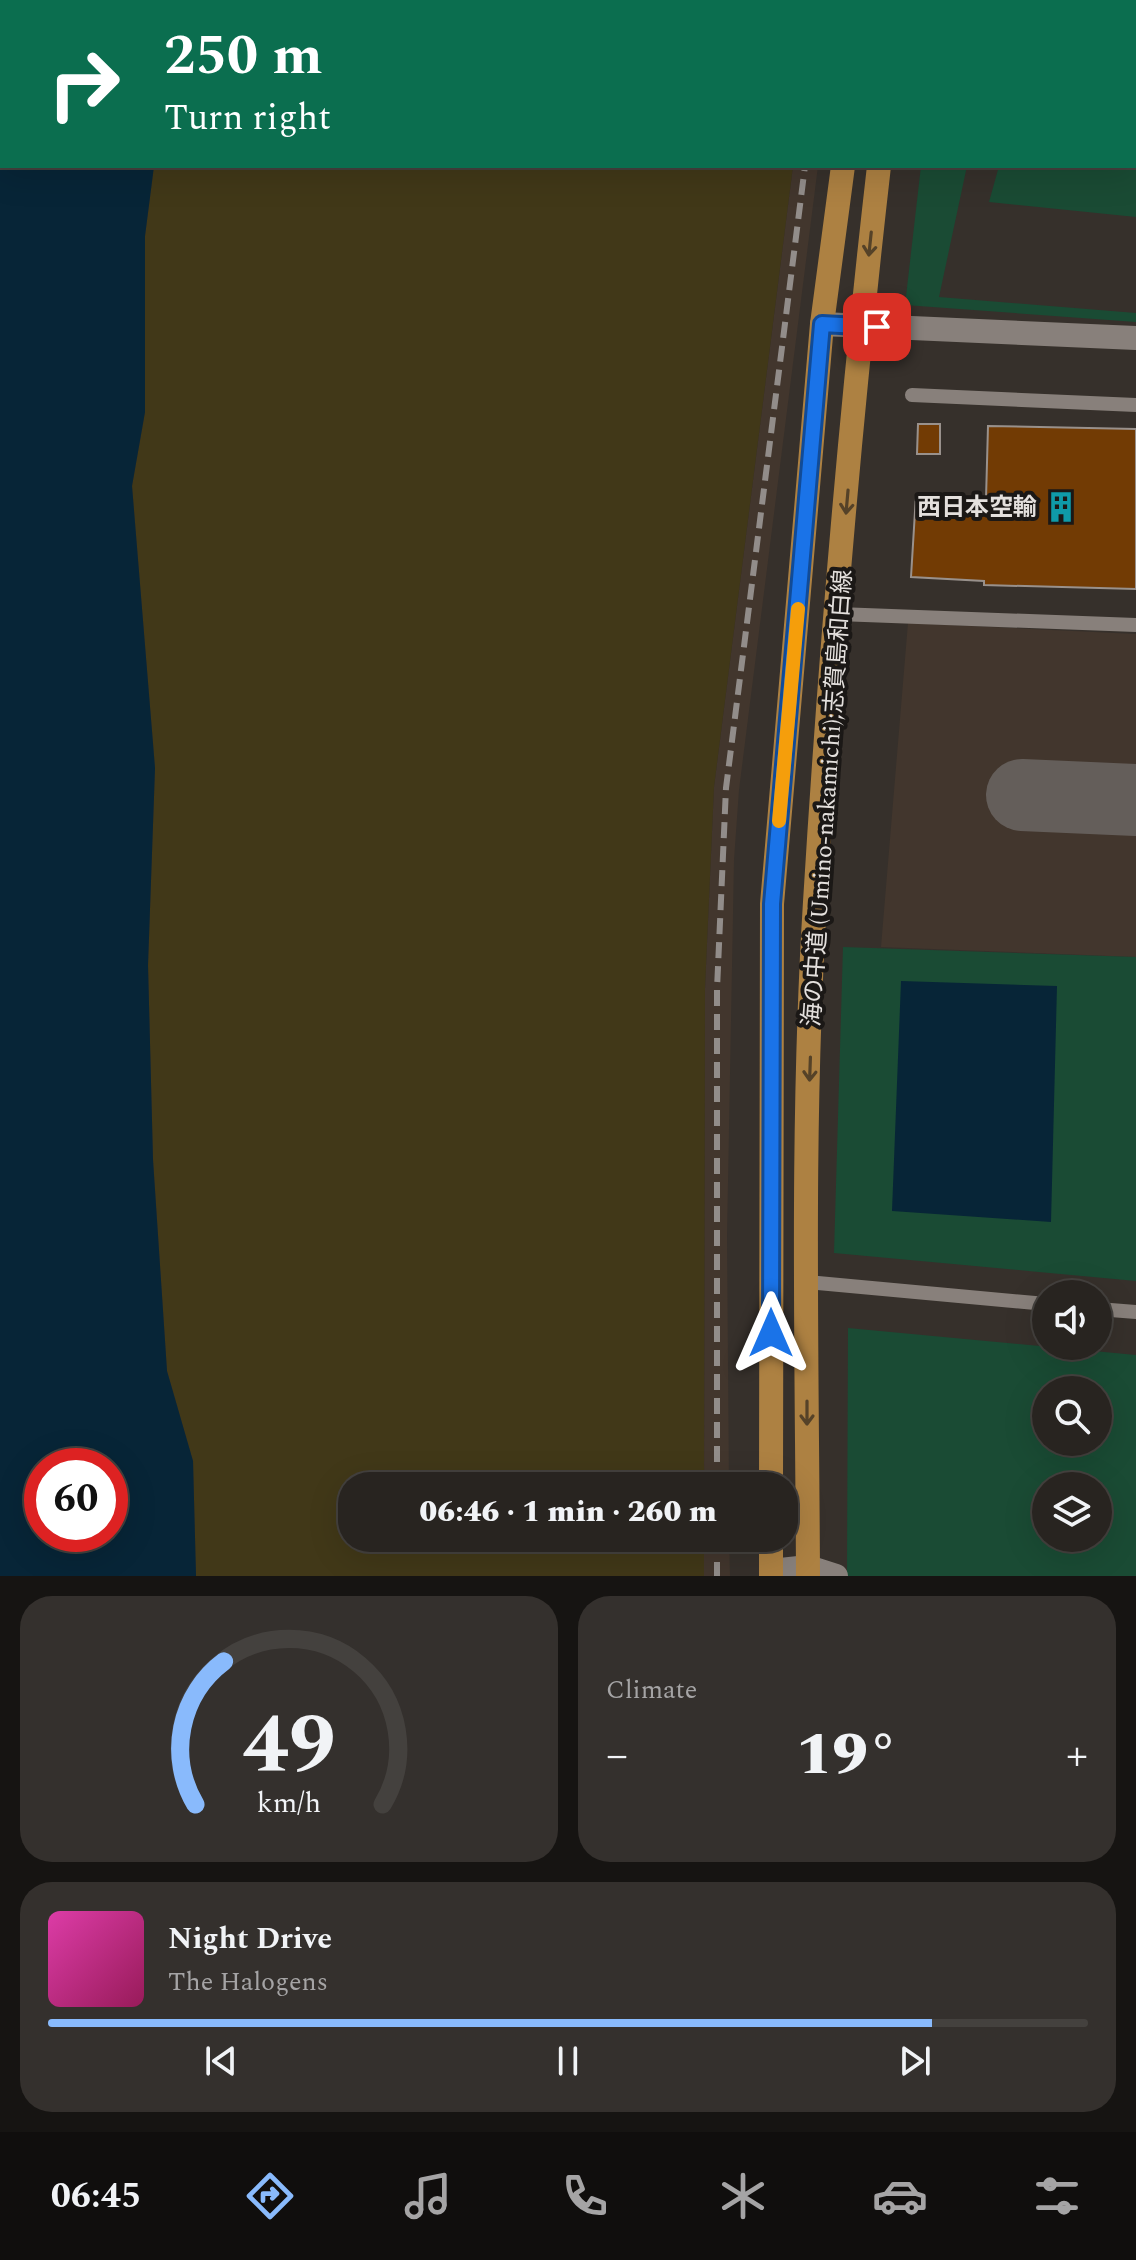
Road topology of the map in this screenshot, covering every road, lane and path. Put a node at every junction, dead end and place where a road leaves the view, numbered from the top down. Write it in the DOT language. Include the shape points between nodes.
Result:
graph roads {
  1 [pos="843,168"];
  2 [pos="879,168"];
  3 [pos="822,324"];
  4 [pos="861,327"];
  5 [pos="1136,338"];
  6 [pos="912,395"];
  7 [pos="1136,405"];
  8 [pos="838,614"];
  9 [pos="1136,625"];
  10 [pos="807,1282"];
  11 [pos="1032,1303"];
  12 [pos="1112,1310"];
  13 [pos="1136,1312"];
  14 [pos="771,1472"];
  15 [pos="771,1552"];
  16 [pos="808,1571"];
  17 [pos="771,1574"];
  18 [pos="836,1576"];
  1 -- 3 [label="main road, 海の中道 (Umino-nakamichi);志賀島和白線"];
  2 -- 4 [label="main road, 海の中道 (Umino-nakamichi);志賀島和白線, one-way"];
  3 -- 4 [label="street"];
  3 -- 14 [label="main road, 海の中道 (Umino-nakamichi);志賀島和白線" via="772,904"];
  4 -- 5 [label="street"];
  4 -- 8 [label="main road, 海の中道 (Umino-nakamichi);志賀島和白線, one-way"];
  6 -- 7 [label="lane"];
  8 -- 9 [label="lane"];
  8 -- 10 [label="main road, 海の中道 (Umino-nakamichi);志賀島和白線, one-way" via="815,904"];
  10 -- 11 [label="lane"];
  10 -- 16 [label="main road, 海の中道 (Umino-nakamichi);志賀島和白線, one-way"];
  12 -- 13 [label="lane"];
  15 -- 17 [label="main road"];
  16 -- 17 [label="street"];
  16 -- 18 [label="street"];
}
